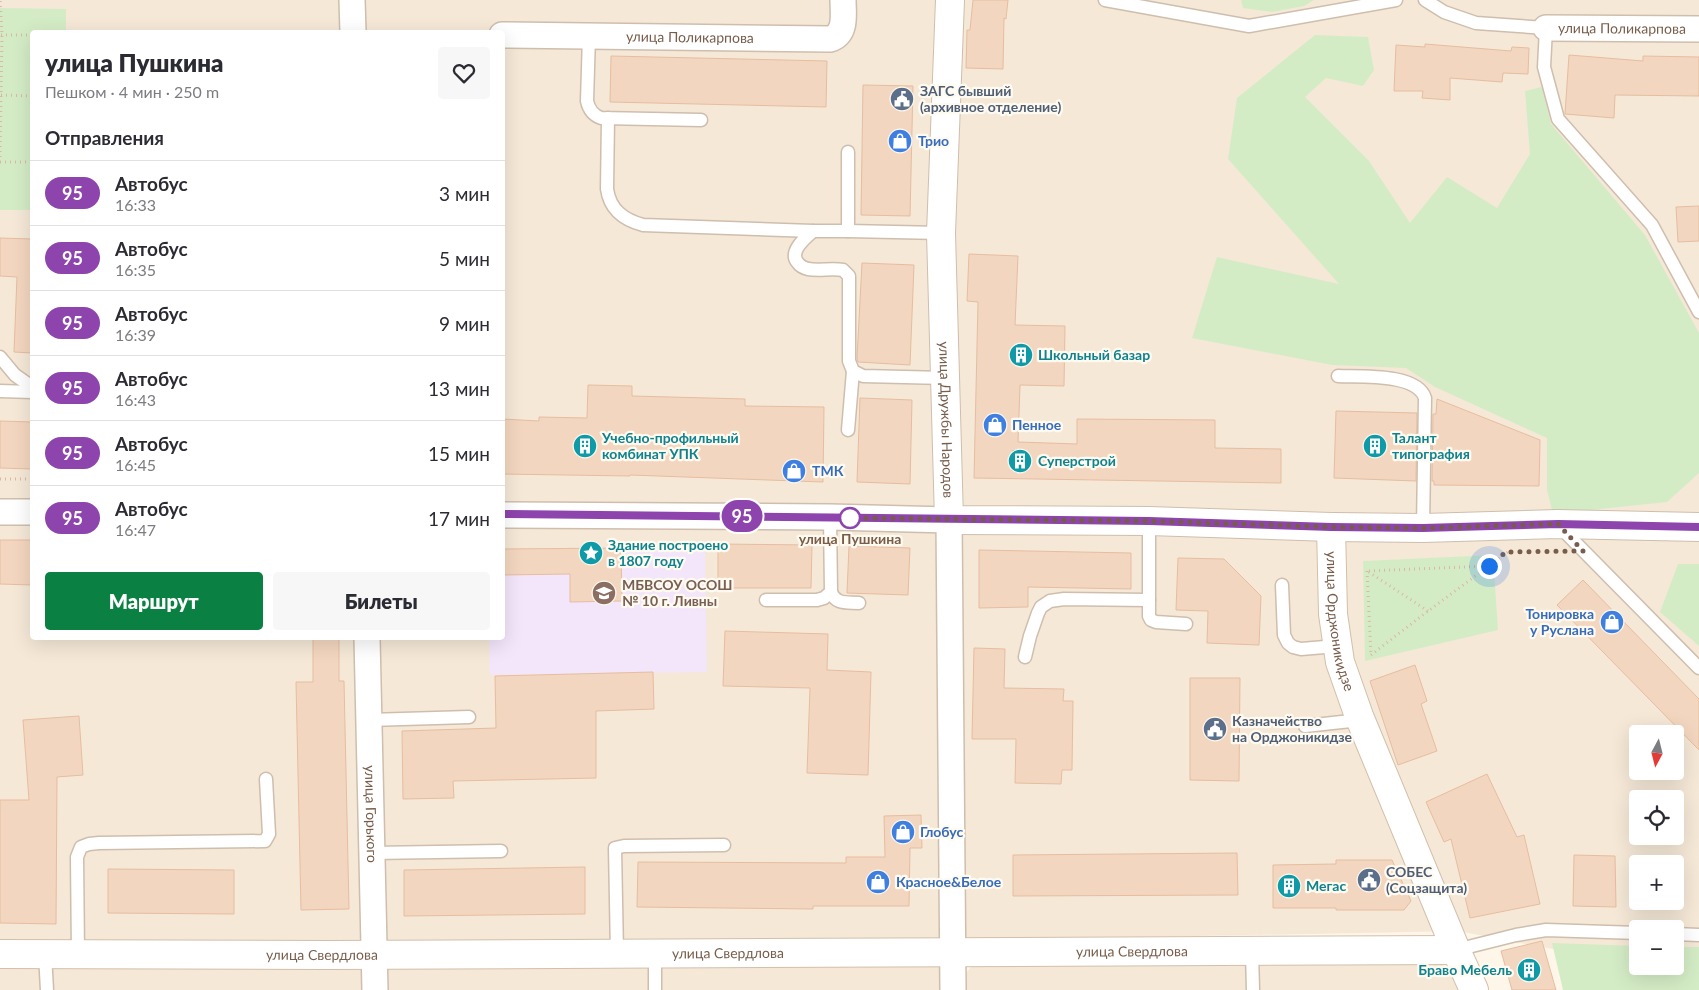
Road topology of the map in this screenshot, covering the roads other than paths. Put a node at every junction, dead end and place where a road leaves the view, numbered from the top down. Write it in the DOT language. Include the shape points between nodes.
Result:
graph roads {
  1 [pos="352,0"];
  2 [pos="843,0"];
  3 [pos="950,0"];
  4 [pos="1105,0"];
  5 [pos="1396,0"];
  6 [pos="1425,0"];
  7 [pos="1546,28"];
  8 [pos="1699,29"];
  9 [pos="353,30"];
  10 [pos="505,35"];
  11 [pos="589,36"];
  12 [pos="608,118"];
  13 [pos="701,120"];
  14 [pos="848,152"];
  15 [pos="848,230"];
  16 [pos="813,231"];
  17 [pos="941,233"];
  18 [pos="1699,312"];
  19 [pos="0,357"];
  20 [pos="853,371"];
  21 [pos="1338,376"];
  22 [pos="945,378"];
  23 [pos="30,386"];
  24 [pos="0,391"];
  25 [pos="30,392"];
  26 [pos="848,430"];
  27 [pos="0,512"];
  28 [pos="30,512"];
  29 [pos="505,514"];
  30 [pos="830,517"];
  31 [pos="949,520"];
  32 [pos="1149,521"];
  33 [pos="1558,524"];
  34 [pos="1331,527"];
  35 [pos="1699,527"];
  36 [pos="1423,528"];
  37 [pos="1282,585"];
  38 [pos="831,592"];
  39 [pos="766,600"];
  40 [pos="1149,600"];
  41 [pos="860,603"];
  42 [pos="1186,624"];
  43 [pos="367,640"];
  44 [pos="1337,646"];
  45 [pos="1025,657"];
  46 [pos="1699,668"];
  47 [pos="469,717"];
  48 [pos="370,720"];
  49 [pos="1360,720"];
  50 [pos="1305,726"];
  51 [pos="266,779"];
  52 [pos="724,846"];
  53 [pos="501,851"];
  54 [pos="372,853"];
  55 [pos="1629,933"];
  56 [pos="1684,934"];
  57 [pos="1699,935"];
  58 [pos="1456,950"];
  59 [pos="1252,952"];
  60 [pos="953,953"];
  61 [pos="0,954"];
  62 [pos="46,954"];
  63 [pos="78,954"];
  64 [pos="374,954"];
  65 [pos="616,954"];
  66 [pos="655,954"];
  67 [pos="47,990"];
  68 [pos="375,990"];
  69 [pos="655,990"];
  70 [pos="953,990"];
  71 [pos="1254,990"];
  72 [pos="1474,990"];
  1 -- 9 [label="street"];
  2 -- 11 [label="street, улица Поликарпова" via="843,26 837,37 830,39"];
  3 -- 17 [label="main road, улица Дружбы Народов"];
  4 -- 5 [label="lane" via="1249,26"];
  6 -- 7 [label="lane" via="1444,12 1476,23"];
  7 -- 8 [label="street, улица Поликарпова"];
  7 -- 18 [label="lane" via="1544,67 1558,119 1652,225"];
  10 -- 11 [label="street, улица Поликарпова"];
  11 -- 12 [label="lane" via="588,107 595,116"];
  12 -- 13 [label="lane"];
  12 -- 16 [label="lane" via="609,200 627,219 643,225"];
  14 -- 15 [label="lane"];
  15 -- 16 [label="lane"];
  15 -- 17 [label="lane"];
  16 -- 20 [label="lane" via="797,249 796,260 808,269 843,270 848,276 849,361"];
  17 -- 22 [label="main road, улица Дружбы Народов"];
  19 -- 23 [label="lane"];
  20 -- 22 [label="lane" via="863,376"];
  20 -- 26 [label="lane"];
  21 -- 36 [label="lane" via="1401,380 1423,394"];
  22 -- 31 [label="main road, улица Дружбы Народов"];
  24 -- 25 [label="lane"];
  27 -- 28 [label="street"];
  29 -- 30 [label="street"];
  30 -- 31 [label="street"];
  30 -- 38 [label="lane"];
  31 -- 32 [label="main road"];
  31 -- 60 [label="street, улица Дружбы Народов"];
  32 -- 34 [label="main road"];
  32 -- 40 [label="lane"];
  33 -- 35 [label="main road"];
  33 -- 36 [label="main road"];
  33 -- 46 [label="lane"];
  34 -- 36 [label="main road"];
  34 -- 44 [label="main road, улица Орджоникидзе"];
  37 -- 44 [label="lane" via="1284,635 1288,643 1301,649"];
  38 -- 39 [label="lane" via="816,600"];
  38 -- 41 [label="lane" via="839,602"];
  40 -- 42 [label="lane" via="1152,620"];
  40 -- 45 [label="lane" via="1050,601 1038,613"];
  43 -- 48 [label="street, улица Горького"];
  44 -- 49 [label="main road, улица Орджоникидзе"];
  47 -- 48 [label="lane"];
  48 -- 54 [label="street, улица Горького"];
  49 -- 50 [label="lane"];
  49 -- 58 [label="main road, улица Орджоникидзе"];
  51 -- 63 [label="lane" via="269,832 264,841 99,843 81,847 77,857"];
  52 -- 65 [label="lane" via="615,848"];
  53 -- 54 [label="lane"];
  54 -- 64 [label="street, улица Горького"];
  55 -- 58 [label="lane" via="1546,930"];
  56 -- 57 [label="lane"];
  58 -- 59 [label="main road, улица Свердлова"];
  58 -- 72 [label="main road, улица Орджоникидзе"];
  59 -- 60 [label="main road, улица Свердлова"];
  59 -- 71 [label="lane"];
  60 -- 66 [label="main road, улица Свердлова"];
  60 -- 70 [label="street"];
  61 -- 62 [label="main road, улица Свердлова"];
  62 -- 63 [label="main road, улица Свердлова"];
  62 -- 67 [label="lane"];
  63 -- 64 [label="main road, улица Свердлова"];
  64 -- 65 [label="main road, улица Свердлова"];
  64 -- 68 [label="street, улица Горького"];
  65 -- 66 [label="main road, улица Свердлова"];
  66 -- 69 [label="lane"];
}
